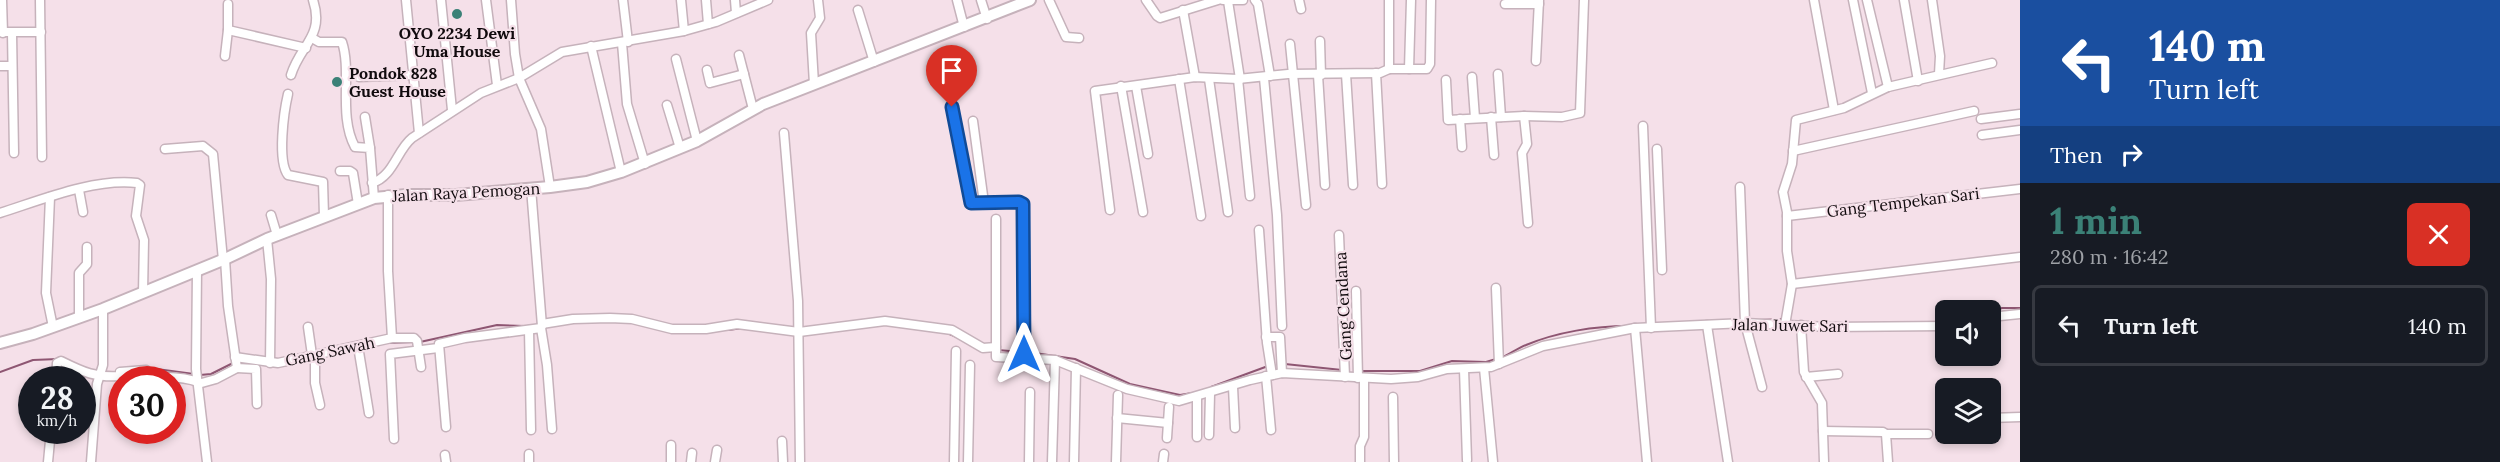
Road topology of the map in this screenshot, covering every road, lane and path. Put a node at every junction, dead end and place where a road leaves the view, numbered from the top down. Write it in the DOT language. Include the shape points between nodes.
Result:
graph roads {
  1 [pos="2,0"];
  2 [pos="40,0"];
  3 [pos="313,0"];
  4 [pos="406,0"];
  5 [pos="441,0"];
  6 [pos="486,0"];
  7 [pos="511,0"];
  8 [pos="623,0"];
  9 [pos="681,0"];
  10 [pos="706,0"];
  11 [pos="735,0"];
  12 [pos="768,0"];
  13 [pos="818,0"];
  14 [pos="957,0"];
  15 [pos="981,0"];
  16 [pos="1030,0"];
  17 [pos="1049,0"];
  18 [pos="1146,0"];
  19 [pos="1221,0"];
  20 [pos="1243,0"];
  21 [pos="1254,0"];
  22 [pos="1389,0"];
  23 [pos="1411,0"];
  24 [pos="1431,0"];
  25 [pos="1584,0"];
  26 [pos="1814,0"];
  27 [pos="1853,0"];
  28 [pos="1867,0"];
  29 [pos="1904,0"];
  30 [pos="1932,0"];
  31 [pos="1228,1"];
  32 [pos="1539,2"];
  33 [pos="228,4"];
  34 [pos="1505,4"];
  35 [pos="858,10"];
  36 [pos="1183,10"];
  37 [pos="736,13"];
  38 [pos="987,19"];
  39 [pos="708,24"];
  40 [pos="964,27"];
  41 [pos="228,30"];
  42 [pos="684,31"];
  43 [pos="41,32"];
  44 [pos="5,33"];
  45 [pos="312,38"];
  46 [pos="1079,38"];
  47 [pos="1320,41"];
  48 [pos="1290,44"];
  49 [pos="623,46"];
  50 [pos="306,48"];
  51 [pos="592,50"];
  52 [pos="739,55"];
  53 [pos="225,56"];
  54 [pos="676,59"];
  55 [pos="1536,61"];
  56 [pos="873,62"];
  57 [pos="1992,63"];
  58 [pos="0,66"];
  59 [pos="12,66"];
  60 [pos="707,69"];
  61 [pos="1389,69"];
  62 [pos="1409,69"];
  63 [pos="1376,73"];
  64 [pos="744,74"];
  65 [pos="1293,74"];
  66 [pos="1346,74"];
  67 [pos="1498,74"];
  68 [pos="1939,74"];
  69 [pos="291,75"];
  70 [pos="413,75"];
  71 [pos="1319,75"];
  72 [pos="359,77"];
  73 [pos="1195,77"];
  74 [pos="1267,77"];
  75 [pos="1472,77"];
  76 [pos="519,78"];
  77 [pos="1179,79"];
  78 [pos="1209,79"];
  79 [pos="1239,79"];
  80 [pos="1446,80"];
  81 [pos="1918,81"];
  82 [pos="814,84"];
  83 [pos="496,85"];
  84 [pos="1122,86"];
  85 [pos="1136,86"];
  86 [pos="1888,87"];
  87 [pos="1872,93"];
  88 [pos="288,94"];
  89 [pos="667,105"];
  90 [pos="952,107"];
  91 [pos="753,109"];
  92 [pos="452,110"];
  93 [pos="1834,111"];
  94 [pos="1974,111"];
  95 [pos="2020,114"];
  96 [pos="1524,116"];
  97 [pos="365,117"];
  98 [pos="1491,117"];
  99 [pos="1501,117"];
  100 [pos="1475,118"];
  101 [pos="1460,119"];
  102 [pos="1982,119"];
  103 [pos="973,121"];
  104 [pos="1643,126"];
  105 [pos="2020,130"];
  106 [pos="419,133"];
  107 [pos="784,133"];
  108 [pos="1982,135"];
  109 [pos="697,141"];
  110 [pos="1462,147"];
  111 [pos="370,148"];
  112 [pos="680,148"];
  113 [pos="165,149"];
  114 [pos="1657,149"];
  115 [pos="1793,151"];
  116 [pos="14,153"];
  117 [pos="1148,154"];
  118 [pos="1494,155"];
  119 [pos="42,157"];
  120 [pos="645,164"];
  121 [pos="340,171"];
  122 [pos="621,172"];
  123 [pos="1382,184"];
  124 [pos="1325,185"];
  125 [pos="1353,185"];
  126 [pos="550,187"];
  127 [pos="1740,187"];
  128 [pos="531,188"];
  129 [pos="2020,189"];
  130 [pos="79,190"];
  131 [pos="373,190"];
  132 [pos="387,195"];
  133 [pos="1250,196"];
  134 [pos="50,197"];
  135 [pos="984,203"];
  136 [pos="358,204"];
  137 [pos="1306,205"];
  138 [pos="1110,210"];
  139 [pos="83,212"];
  140 [pos="1143,212"];
  141 [pos="1228,212"];
  142 [pos="0,213"];
  143 [pos="271,215"];
  144 [pos="324,216"];
  145 [pos="1201,216"];
  146 [pos="1786,216"];
  147 [pos="996,219"];
  148 [pos="1528,223"];
  149 [pos="1260,230"];
  150 [pos="1339,235"];
  151 [pos="272,237"];
  152 [pos="87,247"];
  153 [pos="1661,247"];
  154 [pos="1648,248"];
  155 [pos="2020,257"];
  156 [pos="224,260"];
  157 [pos="197,270"];
  158 [pos="1662,270"];
  159 [pos="1792,284"];
  160 [pos="1496,288"];
  161 [pos="1356,291"];
  162 [pos="143,293"];
  163 [pos="103,309"];
  164 [pos="2020,314"];
  165 [pos="2001,316"];
  166 [pos="79,318"];
  167 [pos="1786,320"];
  168 [pos="1745,321"];
  169 [pos="1707,325"];
  170 [pos="1801,325"];
  171 [pos="541,326"];
  172 [pos="1282,326"];
  173 [pos="1651,326"];
  174 [pos="1935,326"];
  175 [pos="53,327"];
  176 [pos="308,327"];
  177 [pos="1635,328"];
  178 [pos="529,330"];
  179 [pos="798,334"];
  180 [pos="1266,337"];
  181 [pos="392,338"];
  182 [pos="0,343"];
  183 [pos="417,345"];
  184 [pos="438,348"];
  185 [pos="359,351"];
  186 [pos="956,351"];
  187 [pos="996,351"];
  188 [pos="1024,354"];
  189 [pos="314,358"];
  190 [pos="1055,360"];
  191 [pos="235,362"];
  192 [pos="1499,362"];
  193 [pos="270,363"];
  194 [pos="970,365"];
  195 [pos="57,366"];
  196 [pos="71,366"];
  197 [pos="421,367"];
  198 [pos="1076,368"];
  199 [pos="1282,368"];
  200 [pos="1484,368"];
  201 [pos="1464,369"];
  202 [pos="1269,371"];
  203 [pos="96,372"];
  204 [pos="102,372"];
  205 [pos="108,373"];
  206 [pos="1346,373"];
  207 [pos="1838,374"];
  208 [pos="1360,375"];
  209 [pos="1806,377"];
  210 [pos="186,379"];
  211 [pos="198,383"];
  212 [pos="1233,387"];
  213 [pos="1762,387"];
  214 [pos="1030,392"];
  215 [pos="1210,394"];
  216 [pos="1118,395"];
  217 [pos="1197,397"];
  218 [pos="1392,397"];
  219 [pos="257,404"];
  220 [pos="320,405"];
  221 [pos="1169,407"];
  222 [pos="369,413"];
  223 [pos="2020,417"];
  224 [pos="1117,418"];
  225 [pos="2001,418"];
  226 [pos="1168,423"];
  227 [pos="446,426"];
  228 [pos="1235,428"];
  229 [pos="552,429"];
  230 [pos="531,430"];
  231 [pos="1271,430"];
  232 [pos="1823,431"];
  233 [pos="1886,434"];
  234 [pos="1928,434"];
  235 [pos="1209,435"];
  236 [pos="1197,437"];
  237 [pos="1167,438"];
  238 [pos="394,439"];
  239 [pos="782,441"];
  240 [pos="50,444"];
  241 [pos="671,445"];
  242 [pos="717,450"];
  243 [pos="1467,460"];
  244 [pos="48,462"];
  245 [pos="91,462"];
  246 [pos="207,462"];
  247 [pos="671,462"];
  248 [pos="716,462"];
  249 [pos="783,462"];
  250 [pos="800,462"];
  251 [pos="954,462"];
  252 [pos="968,462"];
  253 [pos="1029,462"];
  254 [pos="1052,462"];
  255 [pos="1074,462"];
  256 [pos="1116,462"];
  257 [pos="1360,462"];
  258 [pos="1394,462"];
  259 [pos="1493,462"];
  260 [pos="1647,462"];
  261 [pos="1728,462"];
  262 [pos="1824,462"];
  263 [pos="1888,462"];
  1 -- 44 [label="street"];
  2 -- 43 [label="street"];
  3 -- 45 [label="street" via="316,16"];
  4 -- 70 [label="street"];
  5 -- 92 [label="street"];
  6 -- 83 [label="street"];
  7 -- 76 [label="street"];
  8 -- 49 [label="street"];
  9 -- 42 [label="street"];
  10 -- 39 [label="street"];
  11 -- 37 [label="street"];
  12 -- 37 [label="street"];
  13 -- 82 [label="street" via="820,18 811,33"];
  14 -- 40 [label="street"];
  15 -- 38 [label="street"];
  16 -- 38 [label="street, Jalan Raya Pemogan"];
  17 -- 46 [label="street" via="1066,37"];
  18 -- 36 [label="street" via="1158,18"];
  19 -- 31 [label="street"];
  19 -- 36 [label="street"];
  20 -- 31 [label="street"];
  21 -- 74 [label="street" via="1258,4"];
  22 -- 61 [label="street"];
  23 -- 62 [label="street"];
  24 -- 62 [label="street" via="1430,67"];
  25 -- 96 [label="street" via="1580,113 1562,117"];
  26 -- 93 [label="street"];
  27 -- 87 [label="street"];
  28 -- 86 [label="street"];
  29 -- 81 [label="street"];
  30 -- 68 [label="street"];
  31 -- 79 [label="street"];
  32 -- 34 [label="street"];
  32 -- 55 [label="street"];
  33 -- 41 [label="street"];
  35 -- 56 [label="street"];
  36 -- 73 [label="street"];
  37 -- 39 [label="street"];
  38 -- 40 [label="street, Jalan Raya Pemogan"];
  39 -- 42 [label="street"];
  40 -- 56 [label="street, Jalan Raya Pemogan"];
  41 -- 50 [label="street"];
  41 -- 53 [label="street"];
  42 -- 49 [label="street"];
  43 -- 44 [label="street"];
  43 -- 119 [label="street"];
  44 -- 59 [label="street"];
  45 -- 50 [label="street"];
  45 -- 111 [label="street" via="319,42 342,42 352,143 357,148"];
  47 -- 71 [label="street"];
  48 -- 65 [label="street"];
  49 -- 51 [label="street"];
  49 -- 120 [label="street" via="627,104"];
  50 -- 69 [label="street"];
  51 -- 76 [label="street" via="562,52"];
  51 -- 122 [label="street"];
  52 -- 64 [label="street"];
  54 -- 109 [label="street"];
  56 -- 82 [label="street, Jalan Raya Pemogan"];
  57 -- 68 [label="street"];
  58 -- 59 [label="street"];
  59 -- 116 [label="street"];
  60 -- 64 [label="street" via="710,83"];
  61 -- 62 [label="street"];
  61 -- 63 [label="street"];
  63 -- 66 [label="street"];
  63 -- 123 [label="street"];
  64 -- 91 [label="street"];
  65 -- 71 [label="street"];
  65 -- 74 [label="street"];
  65 -- 137 [label="street"];
  66 -- 71 [label="street"];
  66 -- 125 [label="street"];
  67 -- 99 [label="street"];
  68 -- 81 [label="street"];
  70 -- 72 [label="street"];
  70 -- 106 [label="street"];
  71 -- 124 [label="street"];
  73 -- 77 [label="street"];
  73 -- 78 [label="street"];
  74 -- 79 [label="street"];
  74 -- 172 [label="street"];
  75 -- 100 [label="street"];
  76 -- 83 [label="street"];
  76 -- 126 [label="street" via="541,129"];
  77 -- 85 [label="street"];
  77 -- 145 [label="street"];
  78 -- 79 [label="street"];
  78 -- 141 [label="street"];
  79 -- 133 [label="street"];
  80 -- 101 [label="street" via="1448,120"];
  81 -- 86 [label="street"];
  82 -- 91 [label="street, Jalan Raya Pemogan"];
  83 -- 92 [label="street"];
  84 -- 85 [label="street"];
  84 -- 138 [label="street" via="1094,93"];
  84 -- 140 [label="street"];
  85 -- 117 [label="street"];
  86 -- 87 [label="street"];
  87 -- 93 [label="street"];
  88 -- 144 [label="street" via="284,170 288,175 324,182"];
  89 -- 112 [label="street"];
  90 -- 135 [label="street" via="969,199 974,204"];
  91 -- 109 [label="street, Jalan Raya Pemogan"];
  92 -- 106 [label="street"];
  93 -- 115 [label="street" via="1796,120"];
  94 -- 115 [label="street"];
  95 -- 102 [label="street"];
  96 -- 99 [label="street"];
  96 -- 148 [label="street" via="1527,144 1522,153"];
  97 -- 111 [label="street"];
  98 -- 99 [label="street"];
  98 -- 100 [label="street"];
  98 -- 118 [label="street"];
  100 -- 101 [label="street"];
  101 -- 110 [label="street"];
  103 -- 135 [label="street"];
  104 -- 154 [label="street"];
  105 -- 108 [label="street"];
  106 -- 131 [label="street" via="407,142"];
  107 -- 179 [label="street"];
  109 -- 112 [label="street, Jalan Raya Pemogan"];
  111 -- 131 [label="street"];
  112 -- 120 [label="street, Jalan Raya Pemogan"];
  113 -- 156 [label="street" via="203,146 213,154"];
  114 -- 153 [label="street"];
  115 -- 146 [label="street" via="1783,192"];
  120 -- 122 [label="street, Jalan Raya Pemogan"];
  121 -- 136 [label="street" via="353,173"];
  122 -- 126 [label="street, Jalan Raya Pemogan"];
  126 -- 128 [label="street, Jalan Raya Pemogan"];
  127 -- 168 [label="street"];
  128 -- 132 [label="street, Jalan Raya Pemogan" via="456,195"];
  128 -- 171 [label="street"];
  129 -- 146 [label="street, Gang Tempekan Sari"];
  130 -- 134 [label="street"];
  130 -- 139 [label="street"];
  130 -- 162 [label="street" via="132,182 140,185 136,216 144,240"];
  131 -- 132 [label="street, Jalan Raya Pemogan"];
  131 -- 136 [label="street, Jalan Raya Pemogan"];
  132 -- 181 [label="street, Gang Sawah"];
  134 -- 142 [label="street"];
  134 -- 175 [label="street" via="46,293"];
  135 -- 188 [label="street" via="1023,204"];
  136 -- 144 [label="street, Jalan Raya Pemogan"];
  143 -- 151 [label="street"];
  144 -- 151 [label="street, Jalan Raya Pemogan"];
  146 -- 159 [label="street"];
  147 -- 187 [label="street"];
  149 -- 180 [label="street"];
  150 -- 206 [label="street, Gang Cendana"];
  151 -- 156 [label="street, Jalan Raya Pemogan"];
  151 -- 193 [label="street"];
  152 -- 166 [label="street" via="87,264 79,273"];
  153 -- 154 [label="street"];
  153 -- 158 [label="street"];
  154 -- 173 [label="street"];
  155 -- 159 [label="street"];
  156 -- 157 [label="street, Jalan Raya Pemogan"];
  156 -- 191 [label="street"];
  157 -- 162 [label="street, Jalan Raya Pemogan"];
  157 -- 211 [label="street"];
  159 -- 167 [label="street"];
  160 -- 192 [label="street"];
  161 -- 208 [label="street"];
  162 -- 163 [label="street, Jalan Raya Pemogan"];
  163 -- 166 [label="street, Jalan Raya Pemogan"];
  163 -- 204 [label="street"];
  164 -- 165 [label="street"];
  166 -- 175 [label="street, Jalan Raya Pemogan"];
  167 -- 168 [label="street, Jalan Juwet Sari"];
  167 -- 170 [label="street, Jalan Juwet Sari"];
  168 -- 169 [label="street, Jalan Juwet Sari"];
  168 -- 213 [label="street"];
  169 -- 173 [label="street, Jalan Juwet Sari"];
  169 -- 261 [label="street"];
  170 -- 174 [label="street, Jalan Juwet Sari"];
  170 -- 209 [label="street"];
  171 -- 178 [label="street, Jalan Juwet Sari"];
  171 -- 179 [label="street, Jalan Juwet Sari" via="573,319 610,318 672,329 737,324"];
  171 -- 229 [label="street"];
  173 -- 177 [label="street, Jalan Juwet Sari"];
  175 -- 182 [label="street, Jalan Raya Pemogan"];
  176 -- 189 [label="street"];
  177 -- 192 [label="street, Jalan Juwet Sari" via="1543,346"];
  177 -- 260 [label="street"];
  178 -- 184 [label="street, Jalan Juwet Sari" via="443,342"];
  178 -- 230 [label="street"];
  179 -- 187 [label="street, Jalan Juwet Sari" via="885,321 952,330"];
  179 -- 250 [label="street"];
  180 -- 199 [label="street" via="1280,337"];
  180 -- 202 [label="street"];
  181 -- 183 [label="street" via="412,338"];
  181 -- 185 [label="street, Gang Sawah"];
  183 -- 184 [label="street, Jalan Juwet Sari"];
  183 -- 197 [label="street"];
  183 -- 238 [label="street" via="390,354"];
  184 -- 227 [label="street"];
  185 -- 189 [label="street, Gang Sawah"];
  185 -- 222 [label="street"];
  186 -- 251 [label="street"];
  187 -- 188 [label="street, Jalan Juwet Sari" via="1004,359"];
  188 -- 190 [label="street, Jalan Juwet Sari"];
  189 -- 193 [label="street, Gang Sawah"];
  189 -- 220 [label="street"];
  190 -- 198 [label="street, Jalan Juwet Sari"];
  190 -- 254 [label="street"];
  191 -- 193 [label="street, Gang Sawah"];
  191 -- 211 [label="street" via="216,379"];
  191 -- 219 [label="street" via="256,369"];
  192 -- 200 [label="street, Jalan Juwet Sari"];
  194 -- 252 [label="street"];
  195 -- 196 [label="street" via="61,361"];
  198 -- 217 [label="street, Jalan Juwet Sari" via="1127,389 1173,401"];
  198 -- 255 [label="street"];
  199 -- 202 [label="street, Jalan Juwet Sari"];
  199 -- 206 [label="street, Jalan Juwet Sari"];
  200 -- 201 [label="street, Jalan Juwet Sari"];
  200 -- 259 [label="street"];
  201 -- 208 [label="street, Jalan Juwet Sari" via="1409,378"];
  201 -- 243 [label="street"];
  202 -- 212 [label="street, Jalan Juwet Sari"];
  202 -- 231 [label="street"];
  203 -- 204 [label="street"];
  204 -- 205 [label="street"];
  204 -- 245 [label="street"];
  206 -- 208 [label="street, Jalan Juwet Sari"];
  207 -- 209 [label="street"];
  208 -- 257 [label="street" via="1364,437"];
  209 -- 232 [label="street" via="1821,400"];
  210 -- 211 [label="street"];
  211 -- 246 [label="street"];
  212 -- 215 [label="street, Jalan Juwet Sari"];
  212 -- 228 [label="street"];
  214 -- 253 [label="street"];
  215 -- 217 [label="street, Jalan Juwet Sari"];
  215 -- 235 [label="street"];
  216 -- 224 [label="street"];
  217 -- 236 [label="street"];
  218 -- 258 [label="street"];
  221 -- 226 [label="street"];
  223 -- 225 [label="street"];
  224 -- 226 [label="street"];
  224 -- 256 [label="street"];
  226 -- 237 [label="street"];
  232 -- 233 [label="street"];
  232 -- 262 [label="street"];
  233 -- 234 [label="street"];
  233 -- 263 [label="street"];
  239 -- 249 [label="street"];
  240 -- 244 [label="street"];
  241 -- 247 [label="street"];
  242 -- 248 [label="street"];
}
